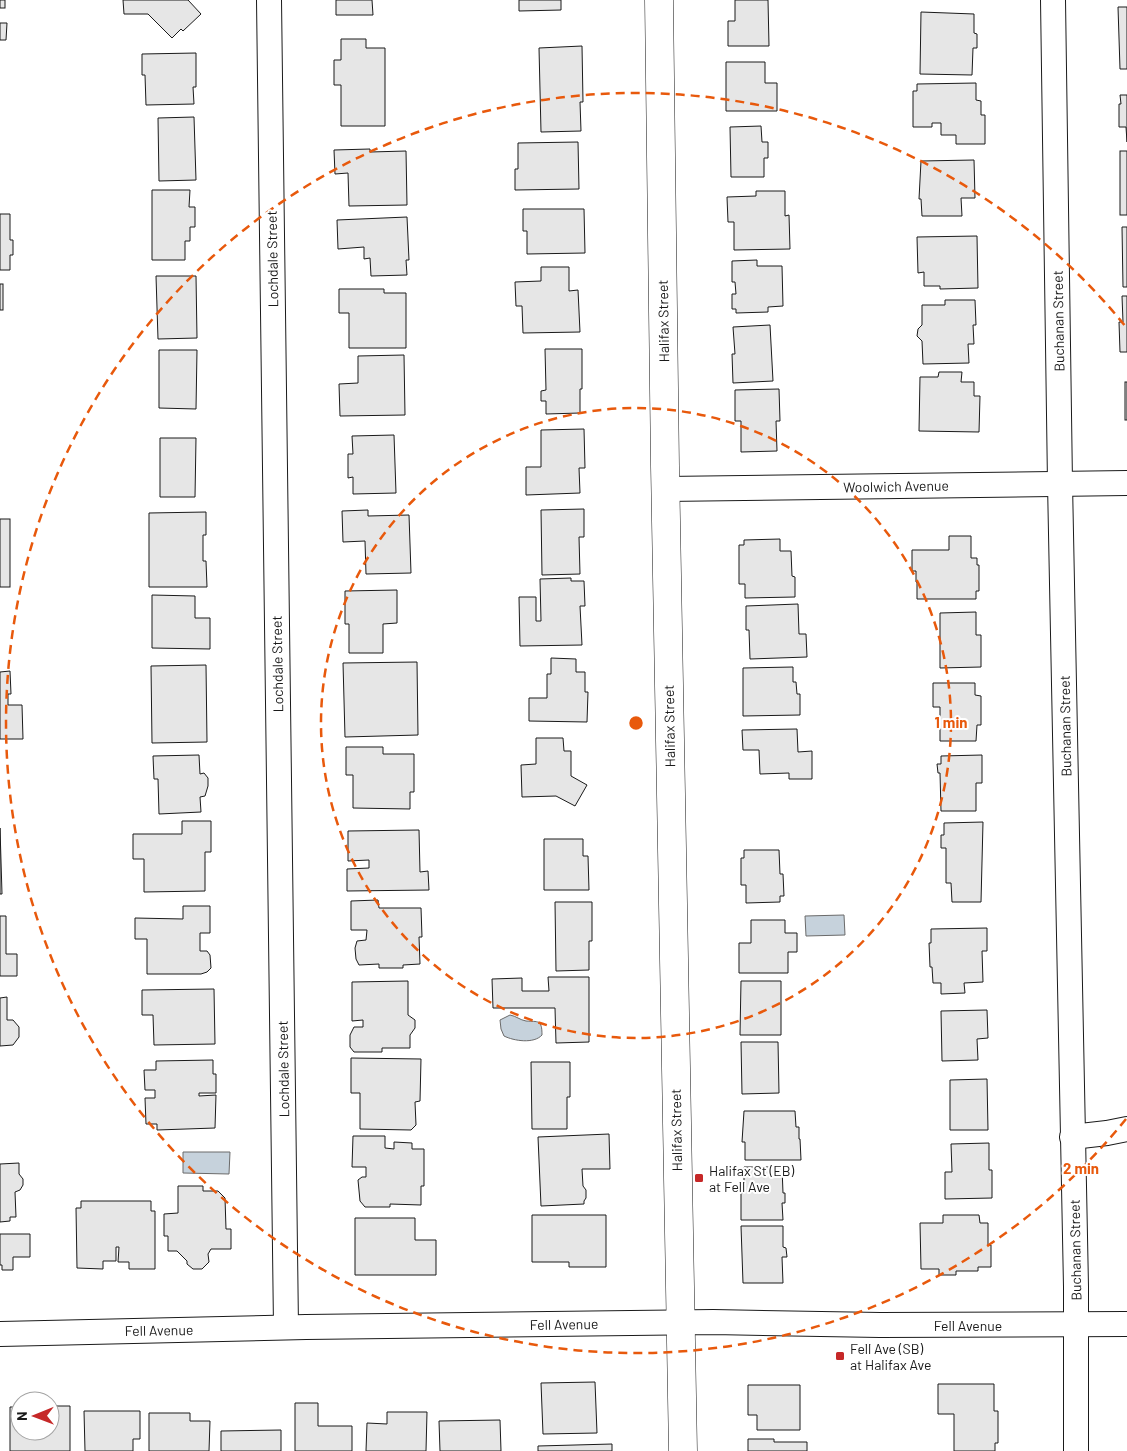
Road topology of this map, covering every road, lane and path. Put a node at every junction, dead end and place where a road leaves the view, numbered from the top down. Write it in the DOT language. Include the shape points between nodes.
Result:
graph roads {
  1 [pos="269,0"];
  2 [pos="659,0"];
  3 [pos="1053,0"];
  4 [pos="1060,483"];
  5 [pos="1127,483"];
  6 [pos="665,489"];
  7 [pos="1127,1129"];
  8 [pos="1072,1137"];
  9 [pos="680,1323"];
  10 [pos="1127,1324"];
  11 [pos="1075,1325"];
  12 [pos="286,1327"];
  13 [pos="0,1334"];
  14 [pos="683,1451"];
  15 [pos="1076,1451"];
  1 -- 12 [label="street, Lochdale Street"];
  2 -- 6 [label="street, Halifax Street"];
  3 -- 4 [label="street, Buchanan Street"];
  4 -- 5 [label="street, Woolwich Avenue"];
  4 -- 6 [label="street, Woolwich Avenue"];
  4 -- 8 [label="street, Buchanan Street"];
  6 -- 9 [label="street, Halifax Street"];
  7 -- 8 [label="street"];
  8 -- 11 [label="street, Buchanan Street"];
  9 -- 11 [label="street, Fell Avenue"];
  9 -- 12 [label="street, Fell Avenue"];
  9 -- 14 [label="street, Halifax Street"];
  10 -- 11 [label="street, Fell Avenue"];
  11 -- 15 [label="street, Buchanan Street"];
  12 -- 13 [label="street, Fell Avenue"];
}
